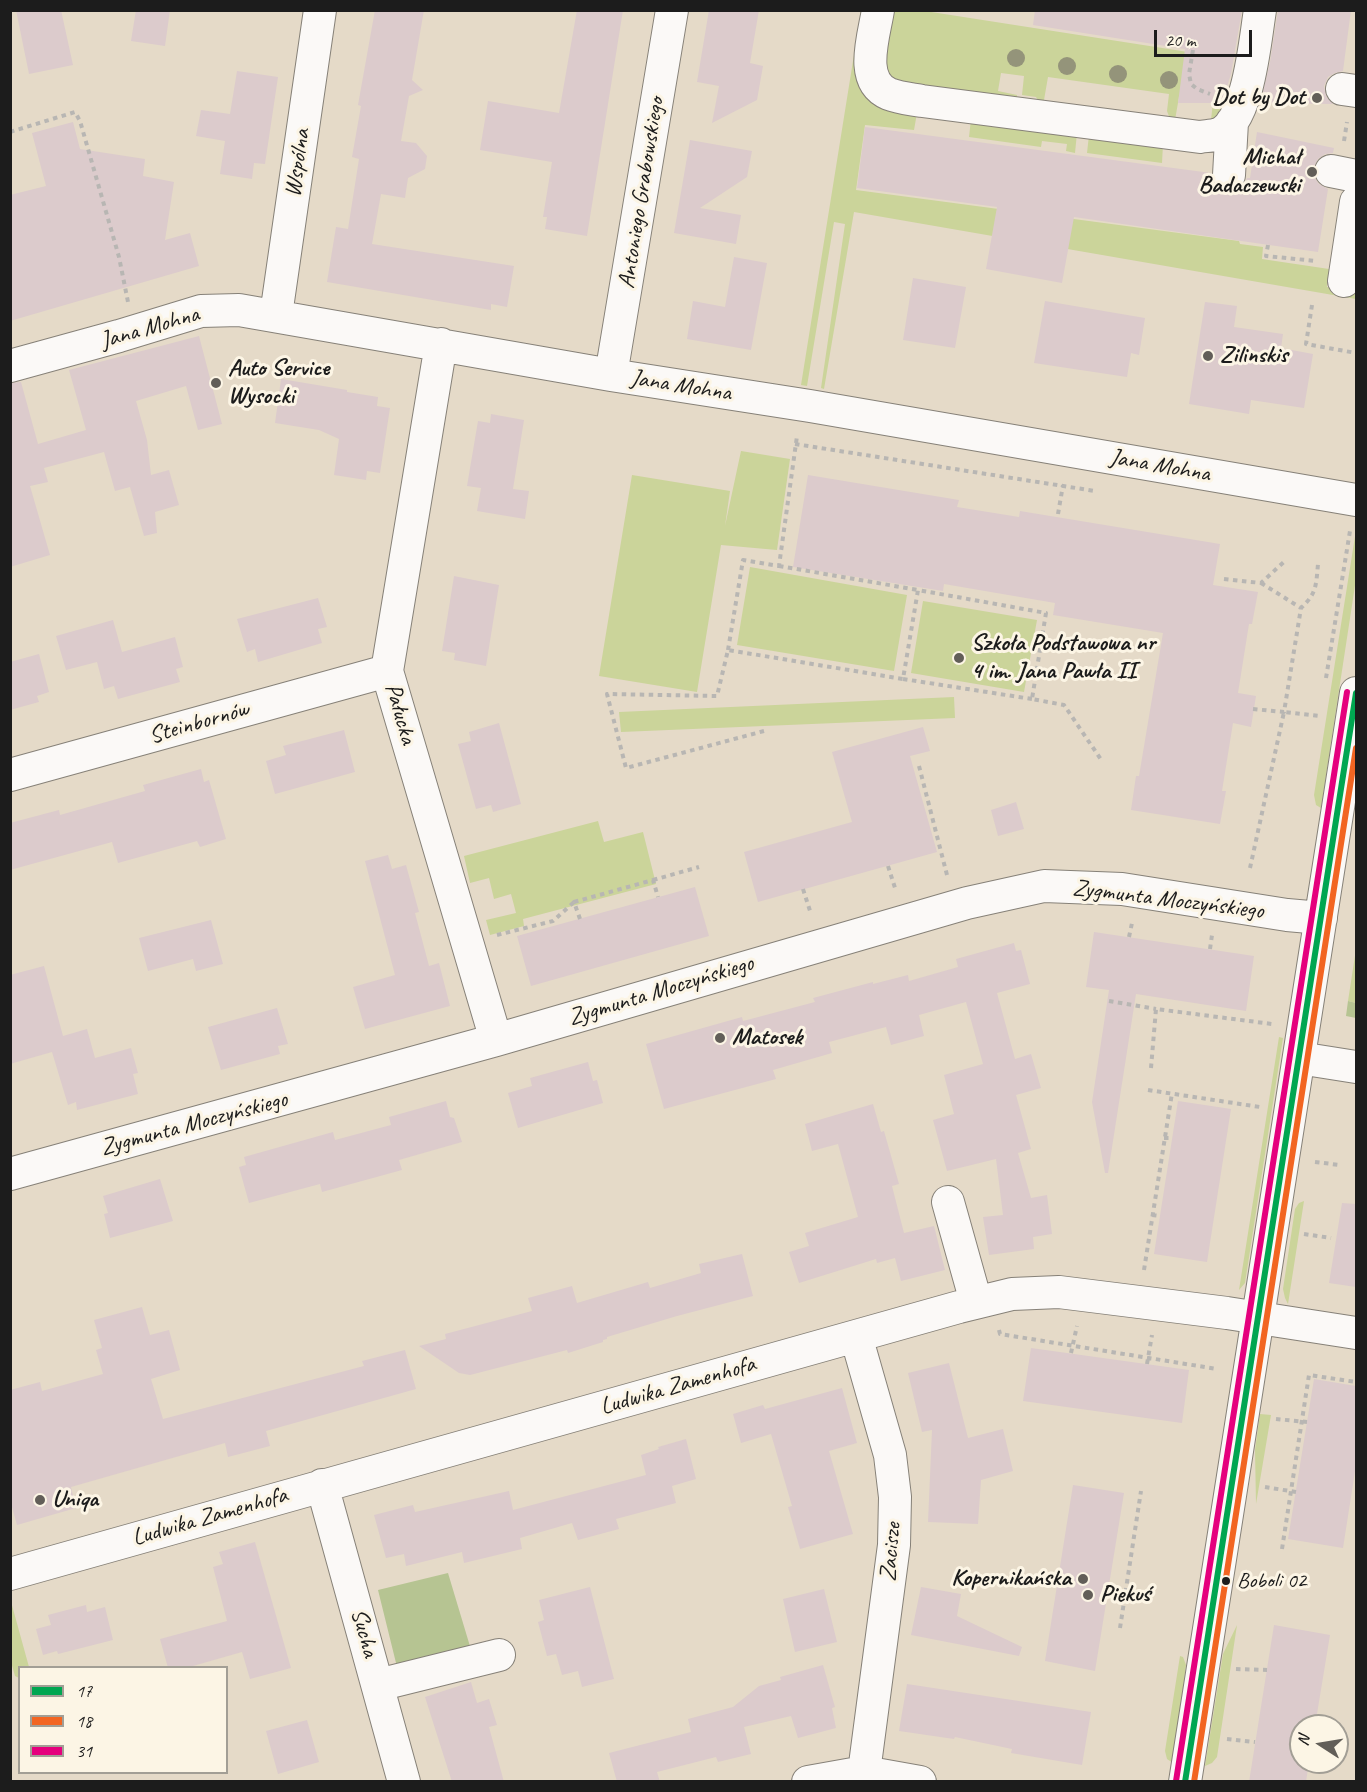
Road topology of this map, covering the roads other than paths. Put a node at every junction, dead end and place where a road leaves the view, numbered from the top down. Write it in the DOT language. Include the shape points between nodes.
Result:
graph roads {
  1 [pos="320,10"];
  2 [pos="672,10"];
  3 [pos="878,10"];
  4 [pos="1260,10"];
  5 [pos="1237,112"];
  6 [pos="1228,175"];
  7 [pos="1356,202"];
  8 [pos="1344,281"];
  9 [pos="276,315"];
  10 [pos="441,344"];
  11 [pos="10,366"];
  12 [pos="611,375"];
  13 [pos="1356,500"];
  14 [pos="387,670"];
  15 [pos="1356,693"];
  16 [pos="10,775"];
  17 [pos="1321,918"];
  18 [pos="495,1040"];
  19 [pos="1299,1058"];
  20 [pos="1356,1067"];
  21 [pos="10,1174"];
  22 [pos="948,1202"];
  23 [pos="984,1300"];
  24 [pos="1258,1319"];
  25 [pos="1356,1333"];
  26 [pos="856,1336"];
  27 [pos="322,1485"];
  28 [pos="10,1574"];
  29 [pos="499,1655"];
  30 [pos="378,1685"];
  31 [pos="864,1772"];
  32 [pos="404,1782"];
  33 [pos="808,1782"];
  34 [pos="920,1782"];
  35 [pos="1185,1782"];
  1 -- 9 [label="street, Wspólna"];
  2 -- 12 [label="street, Antoniego Grabowskiego"];
  3 -- 5 [label="street" via="871,73 874,82 888,94 1200,137 1220,133"];
  4 -- 5 [label="street" via="1247,86"];
  5 -- 6 [label="street"];
  7 -- 8 [label="street"];
  9 -- 10 [label="street, Jana Mohna"];
  9 -- 11 [label="street, Jana Mohna" via="239,310 201,311"];
  10 -- 12 [label="street, Jana Mohna"];
  10 -- 14 [label="street, Pałucka"];
  12 -- 13 [label="street, Jana Mohna"];
  14 -- 16 [label="street, Steinbornów"];
  14 -- 18 [label="street, Pałucka"];
  15 -- 17 [label="street"];
  17 -- 18 [label="street, Zygmunta Moczyńskiego" via="1122,889 1044,886 967,903"];
  17 -- 19 [label="street"];
  18 -- 21 [label="street, Zygmunta Moczyńskiego"];
  19 -- 20 [label="street"];
  19 -- 24 [label="street"];
  22 -- 23 [label="street"];
  23 -- 24 [label="street, Ludwika Zamenhofa" via="1059,1292"];
  23 -- 26 [label="street, Ludwika Zamenhofa"];
  24 -- 25 [label="street, Ludwika Zamenhofa"];
  24 -- 35 [label="street"];
  26 -- 27 [label="street, Ludwika Zamenhofa"];
  26 -- 31 [label="street, Zacisze" via="890,1455 895,1497 894,1545"];
  27 -- 28 [label="street, Ludwika Zamenhofa"];
  27 -- 30 [label="street, Sucha"];
  29 -- 30 [label="street"];
  30 -- 32 [label="street, Sucha"];
  31 -- 33 [label="street"];
  31 -- 34 [label="street"];
}
